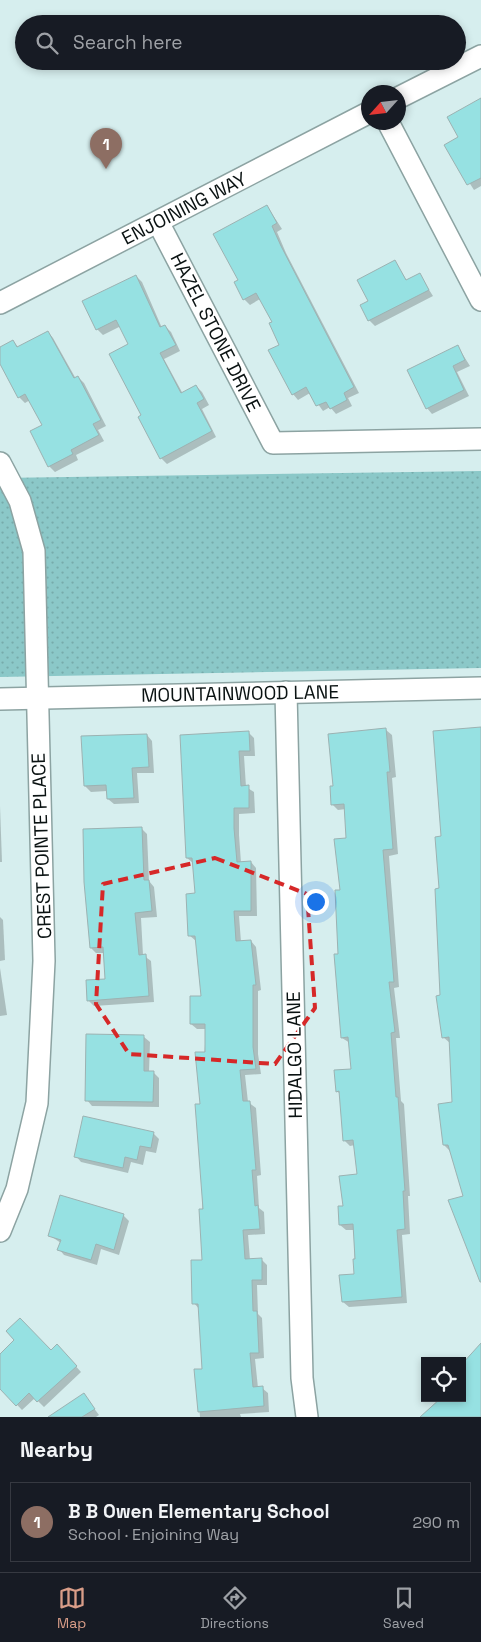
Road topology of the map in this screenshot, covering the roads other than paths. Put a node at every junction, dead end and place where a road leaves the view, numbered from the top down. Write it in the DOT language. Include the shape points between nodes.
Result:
graph roads {
  1 [pos="481,56"];
  2 [pos="466,64"];
  3 [pos="453,70"];
  4 [pos="406,94"];
  5 [pos="361,117"];
  6 [pos="392,130"];
  7 [pos="158,222"];
  8 [pos="481,300"];
  9 [pos="0,303"];
  10 [pos="481,439"];
  11 [pos="0,463"];
  12 [pos="481,688"];
  13 [pos="286,692"];
  14 [pos="37,698"];
  15 [pos="0,699"];
  16 [pos="0,1230"];
  17 [pos="307,1417"];
  1 -- 2 [label="street"];
  3 -- 4 [label="street"];
  5 -- 7 [label="street, ENJOINING WAY"];
  6 -- 8 [label="street"];
  7 -- 9 [label="street, ENJOINING WAY"];
  7 -- 10 [label="street, HAZEL STONE DRIVE" via="273,443"];
  11 -- 14 [label="street, CREST POINTE PLACE" via="20,501 34,551"];
  12 -- 13 [label="street, MOUNTAINWOOD LANE"];
  13 -- 14 [label="street, MOUNTAINWOOD LANE"];
  13 -- 17 [label="street, HIDALGO LANE" via="302,1378"];
  14 -- 15 [label="street, MOUNTAINWOOD LANE"];
  14 -- 16 [label="street, CREST POINTE PLACE" via="44,961 37,1102 18,1189"];
}
